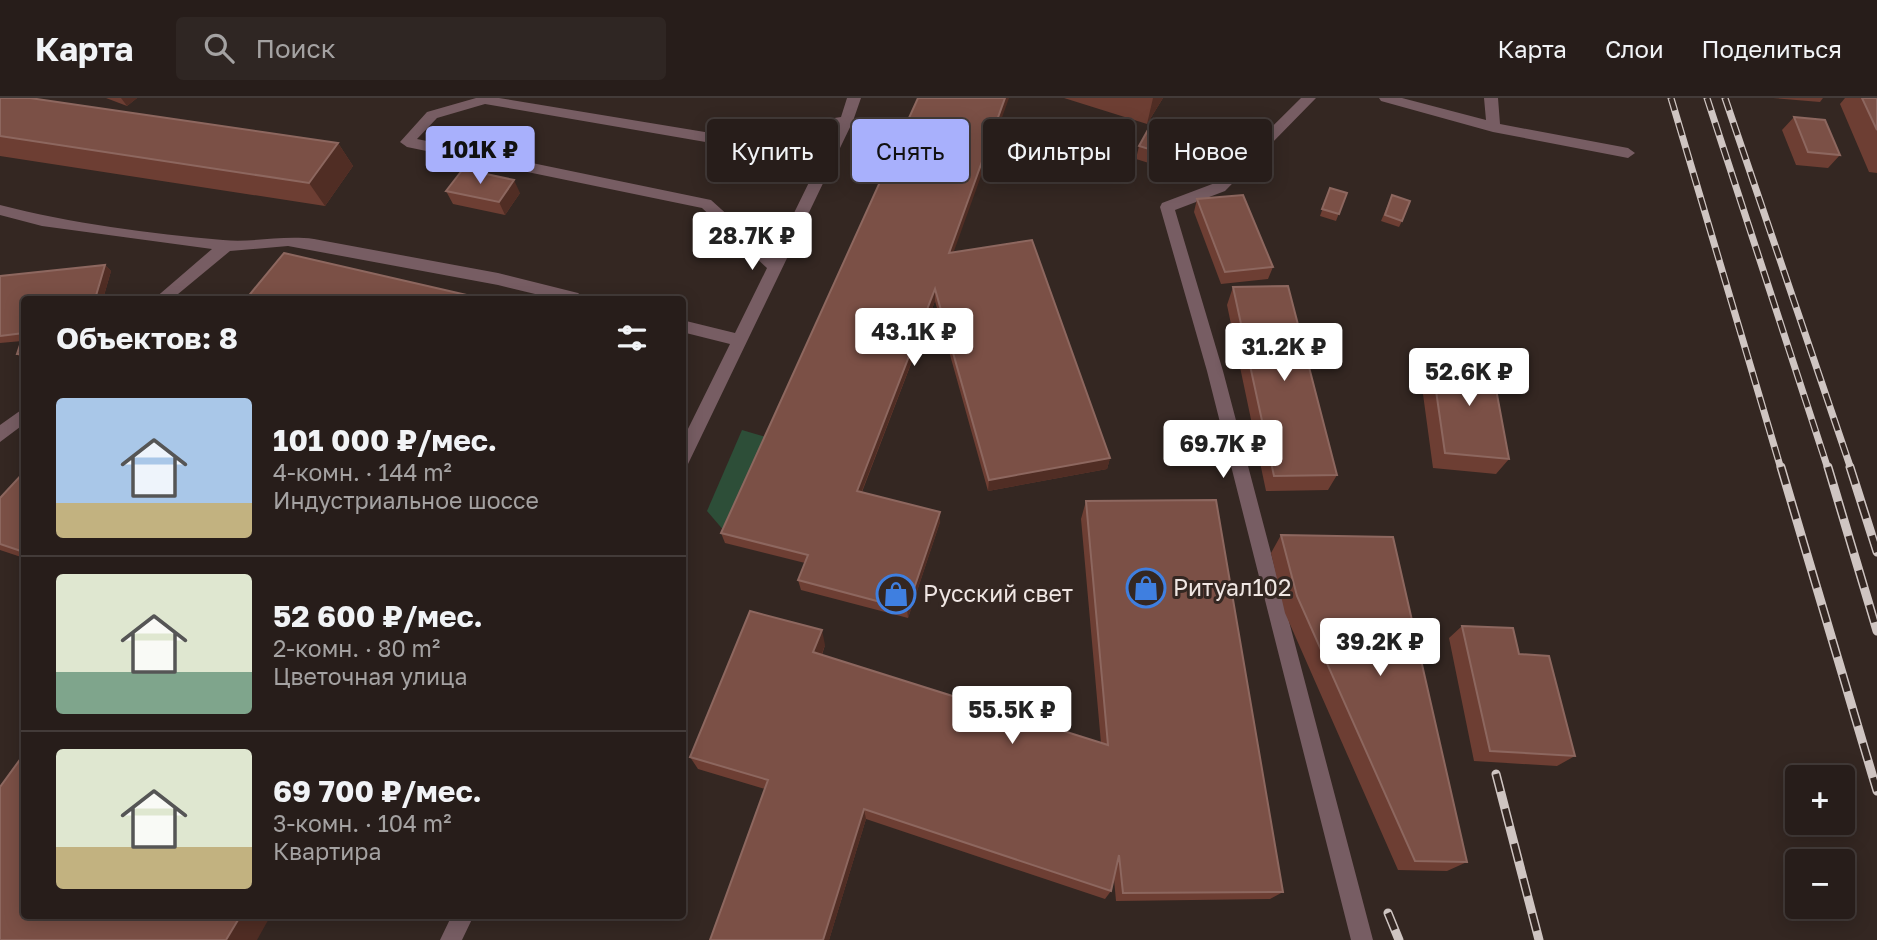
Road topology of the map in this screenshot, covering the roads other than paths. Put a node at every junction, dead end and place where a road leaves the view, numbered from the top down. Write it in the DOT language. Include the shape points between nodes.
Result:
graph roads {
  1 [pos="854,98"];
  2 [pos="1309,98"];
  3 [pos="1386,98"];
  4 [pos="1492,98"];
  5 [pos="846,121"];
  6 [pos="1493,127"];
  7 [pos="1628,153"];
  8 [pos="0,210"];
  9 [pos="226,246"];
  10 [pos="775,267"];
  11 [pos="167,296"];
  12 [pos="566,296"];
  13 [pos="686,327"];
  14 [pos="740,340"];
  15 [pos="21,418"];
  16 [pos="0,435"];
  17 [pos="686,451"];
  18 [pos="461,919"];
  19 [pos="451,940"];
  20 [pos="1362,940"];
  1 -- 5 [label="street"];
  2 -- 20 [label="street" via="1220,187 1167,207 1215,371"];
  3 -- 6 [label="street"];
  4 -- 6 [label="street"];
  5 -- 10 [label="street"];
  5 -- 10 [label="street" via="723,140 485,100 432,115 407,142 706,204"];
  6 -- 7 [label="street"];
  8 -- 9 [label="street" via="42,221"];
  9 -- 11 [label="street"];
  9 -- 12 [label="street" via="289,241 314,244"];
  10 -- 14 [label="street"];
  13 -- 14 [label="street"];
  14 -- 17 [label="street"];
  15 -- 16 [label="street"];
  18 -- 19 [label="street"];
}
